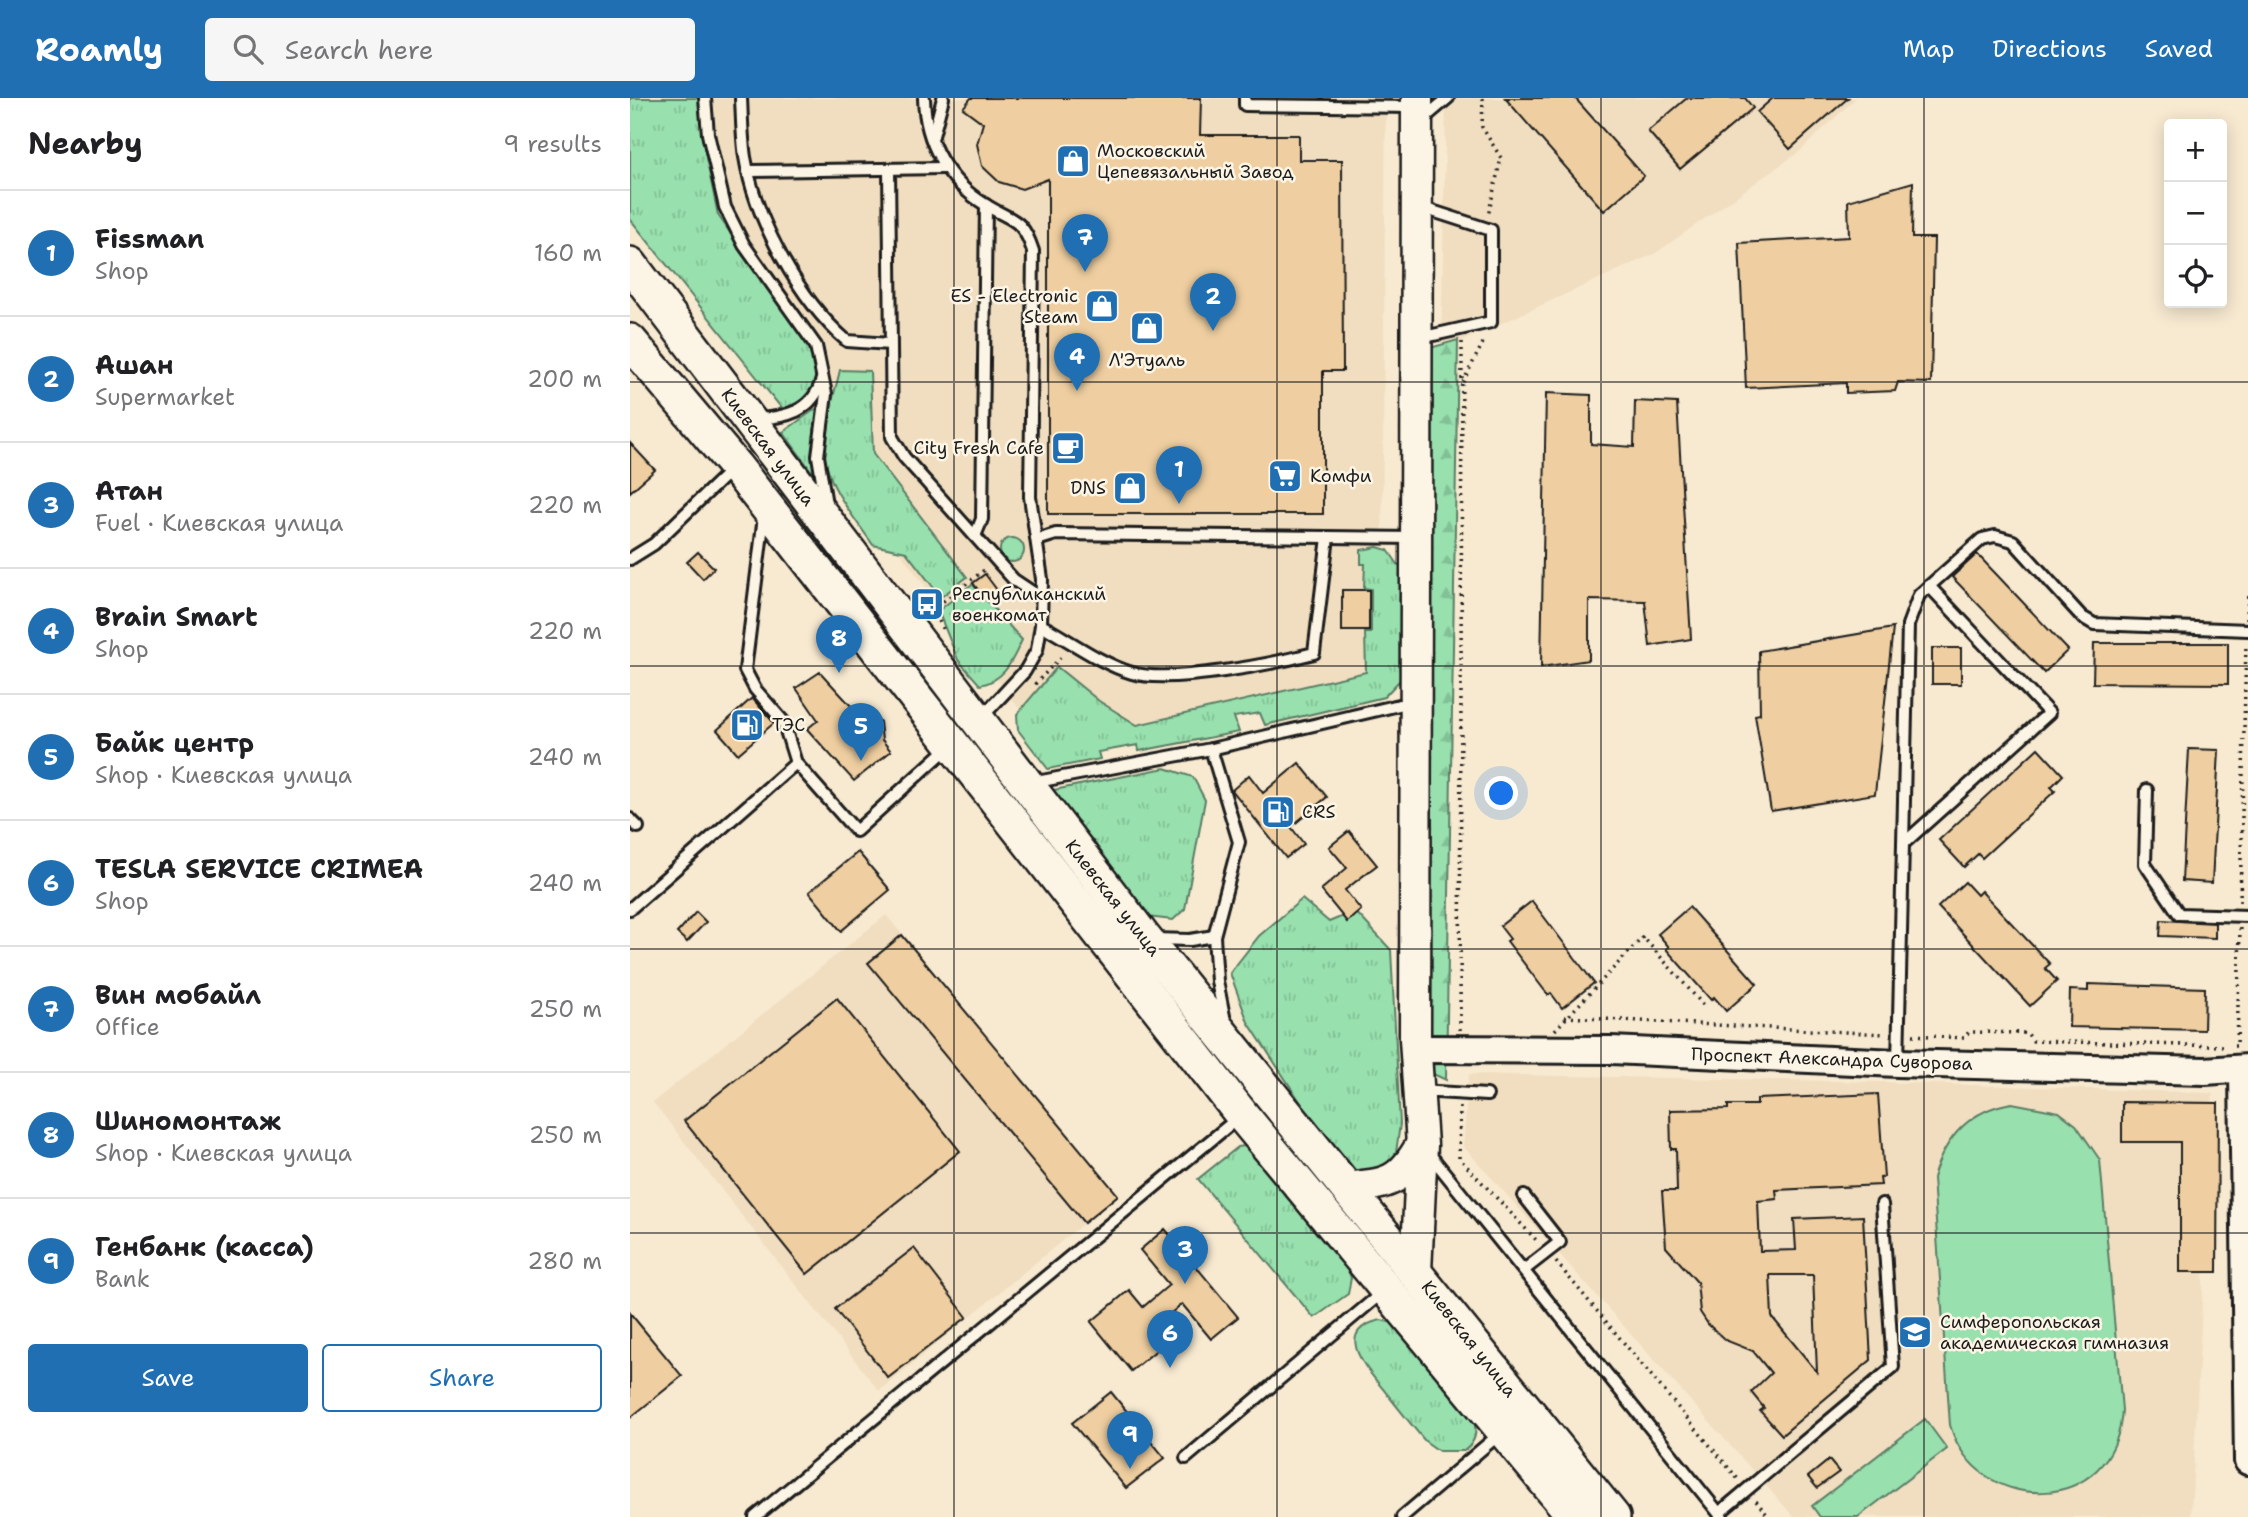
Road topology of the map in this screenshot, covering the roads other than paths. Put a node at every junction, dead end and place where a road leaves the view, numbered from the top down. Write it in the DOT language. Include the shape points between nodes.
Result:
graph roads {
  1 [pos="705,98"];
  2 [pos="741,98"];
  3 [pos="924,98"];
  4 [pos="943,98"];
  5 [pos="1245,98"];
  6 [pos="1448,98"];
  7 [pos="1417,110"];
  8 [pos="932,139"];
  9 [pos="944,168"];
  10 [pos="889,169"];
  11 [pos="749,171"];
  12 [pos="986,205"];
  13 [pos="1416,205"];
  14 [pos="630,264"];
  15 [pos="1418,339"];
  16 [pos="630,341"];
  17 [pos="890,344"];
  18 [pos="630,371"];
  19 [pos="823,373"];
  20 [pos="748,419"];
  21 [pos="734,467"];
  22 [pos="765,506"];
  23 [pos="830,529"];
  24 [pos="975,536"];
  25 [pos="1328,537"];
  26 [pos="1416,538"];
  27 [pos="1037,540"];
  28 [pos="630,559"];
  29 [pos="1930,586"];
  30 [pos="1041,598"];
  31 [pos="1041,625"];
  32 [pos="2247,630"];
  33 [pos="1415,701"];
  34 [pos="978,722"];
  35 [pos="950,746"];
  36 [pos="1212,749"];
  37 [pos="796,763"];
  38 [pos="1024,784"];
  39 [pos="2147,790"];
  40 [pos="1903,844"];
  41 [pos="630,909"];
  42 [pos="2244,916"];
  43 [pos="1214,936"];
  44 [pos="1144,939"];
  45 [pos="1230,1045"];
  46 [pos="1415,1049"];
  47 [pos="1898,1063"];
  48 [pos="2246,1070"];
  49 [pos="1416,1090"];
  50 [pos="1487,1095"];
  51 [pos="1242,1115"];
  52 [pos="1422,1145"];
  53 [pos="1345,1188"];
  54 [pos="1524,1196"];
  55 [pos="1882,1204"];
  56 [pos="1524,1270"];
  57 [pos="1416,1272"];
  58 [pos="1387,1288"];
  59 [pos="1515,1420"];
  60 [pos="1186,1458"];
  61 [pos="2248,1461"];
  62 [pos="1720,1515"];
  63 [pos="755,1517"];
  64 [pos="1402,1517"];
  65 [pos="1575,1517"];
  66 [pos="1613,1517"];
  1 -- 19 [label="lane" via="724,207 744,245 816,346"];
  2 -- 11 [label="lane"];
  3 -- 8 [label="lane"];
  4 -- 8 [label="lane"];
  5 -- 7 [label="lane" via="1245,105"];
  6 -- 7 [label="lane"];
  7 -- 13 [label="main road"];
  8 -- 9 [label="lane"];
  9 -- 10 [label="lane"];
  9 -- 12 [label="lane"];
  10 -- 11 [label="lane"];
  10 -- 17 [label="lane"];
  11 -- 17 [label="lane" via="781,258 810,303 847,341"];
  12 -- 24 [label="lane" via="982,519"];
  12 -- 27 [label="lane" via="1026,229 1033,251 1030,497"];
  13 -- 15 [label="main road"];
  13 -- 15 [label="lane" via="1491,230 1491,322"];
  14 -- 20 [label="main road, Киевская улица"];
  15 -- 26 [label="main road"];
  16 -- 21 [label="main road, Киевская улица"];
  17 -- 24 [label="lane" via="892,437 904,457"];
  18 -- 21 [label="main road"];
  19 -- 20 [label="lane" via="818,391 803,409 782,418"];
  19 -- 23 [label="lane" via="826,394 818,456"];
  20 -- 23 [label="main road, Киевская улица"];
  21 -- 22 [label="main road, Киевская улица"];
  21 -- 28 [label="lane" via="657,548"];
  22 -- 35 [label="main road, Киевская улица"];
  22 -- 37 [label="lane" via="745,670 783,721"];
  23 -- 34 [label="main road, Киевская улица"];
  24 -- 30 [label="lane" via="1014,580"];
  25 -- 26 [label="lane"];
  25 -- 27 [label="lane" via="1056,534"];
  25 -- 31 [label="lane" via="1314,653 1245,668 1149,677 1128,672"];
  26 -- 33 [label="main road"];
  27 -- 30 [label="lane"];
  29 -- 32 [label="lane" via="1982,539 1995,536 2013,541 2082,617 2094,624"];
  29 -- 40 [label="lane" via="1919,595 1908,625"];
  29 -- 40 [label="lane" via="2049,713"];
  30 -- 31 [label="lane"];
  31 -- 34 [label="lane" via="1037,650 1025,671"];
  33 -- 36 [label="lane"];
  33 -- 46 [label="main road"];
  34 -- 35 [label="street"];
  34 -- 38 [label="main road, Киевская улица"];
  35 -- 37 [label="lane" via="856,831"];
  35 -- 51 [label="main road, Киевская улица"];
  36 -- 38 [label="lane"];
  36 -- 43 [label="lane" via="1240,842"];
  37 -- 41 [label="lane"];
  38 -- 44 [label="main road, Киевская улица"];
  39 -- 42 [label="lane" via="2145,864 2179,914"];
  40 -- 47 [label="lane"];
  43 -- 44 [label="lane"];
  43 -- 45 [label="lane" via="1217,981"];
  44 -- 45 [label="main road, Киевская улица"];
  45 -- 53 [label="main road, Киевская улица"];
  46 -- 47 [label="street, Проспект Александра Суворова" via="1611,1050"];
  46 -- 49 [label="main road"];
  47 -- 48 [label="street, Проспект Александра Суворова"];
  48 -- 61 [label="street"];
  49 -- 50 [label="lane"];
  49 -- 52 [label="main road"];
  51 -- 58 [label="main road, Киевская улица"];
  51 -- 63 [label="lane"];
  52 -- 53 [label="main road" via="1396,1179"];
  52 -- 56 [label="lane"];
  52 -- 57 [label="main road"];
  53 -- 57 [label="main road, Киевская улица"];
  54 -- 56 [label="lane" via="1560,1242"];
  55 -- 62 [label="lane" via="1893,1367"];
  56 -- 62 [label="lane"];
  57 -- 59 [label="main road, Киевская улица"];
  58 -- 59 [label="main road, Киевская улица"];
  58 -- 60 [label="lane"];
  59 -- 64 [label="lane"];
  59 -- 65 [label="main road, Киевская улица"];
  59 -- 66 [label="main road, Киевская улица"];
}
